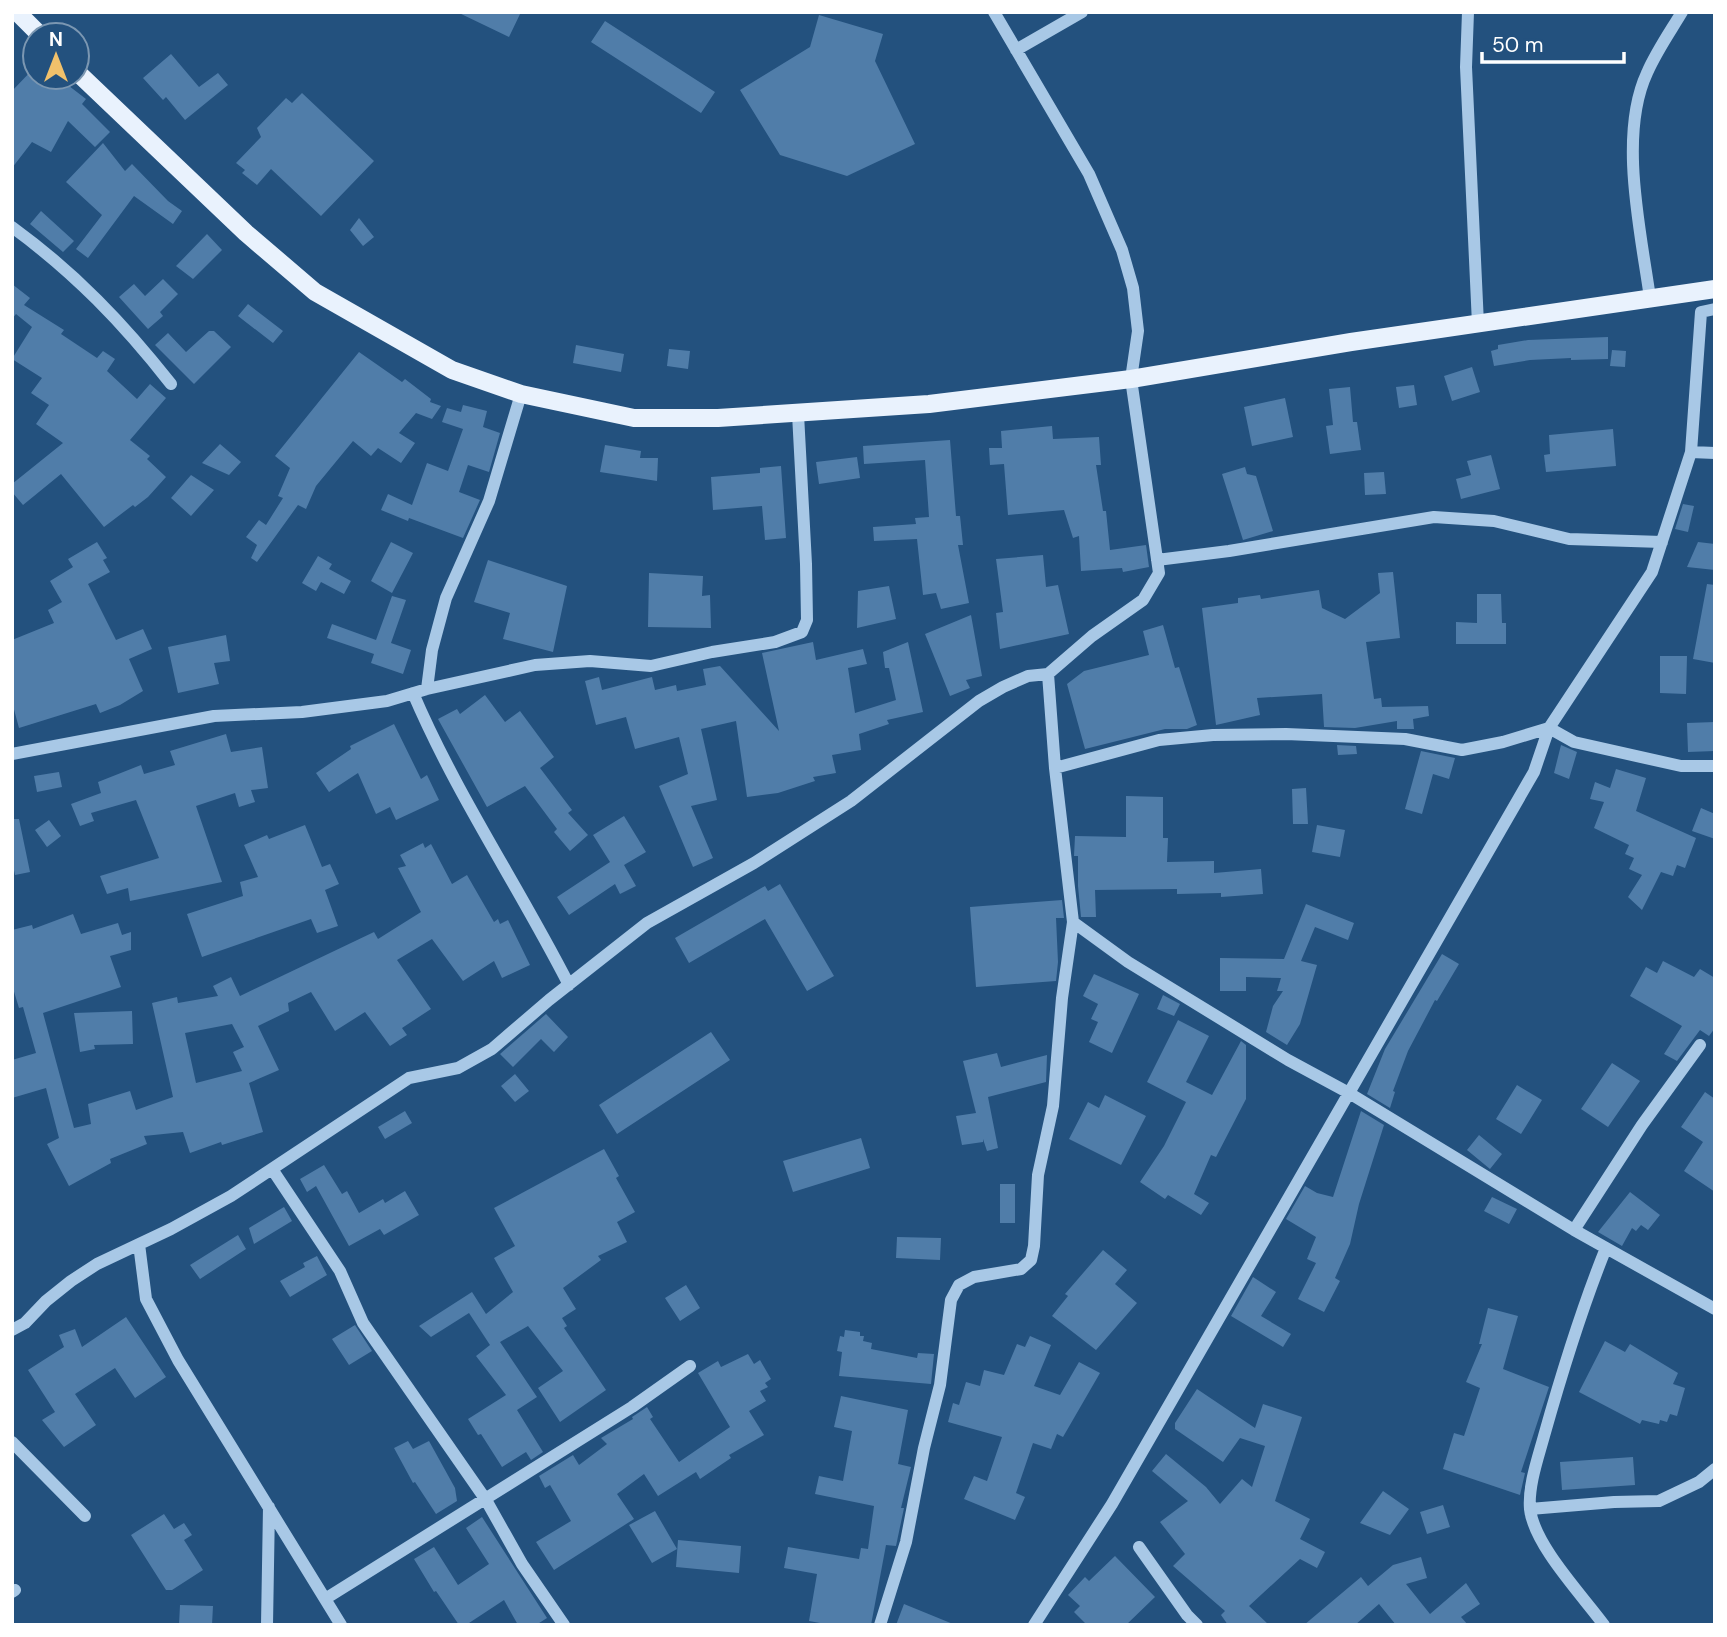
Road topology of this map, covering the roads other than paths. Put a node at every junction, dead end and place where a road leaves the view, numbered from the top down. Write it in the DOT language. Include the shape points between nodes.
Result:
graph roads {
  1 [pos="994,12"];
  2 [pos="1082,12"];
  3 [pos="1468,12"];
  4 [pos="1680,13"];
  5 [pos="1016,50"];
  6 [pos="91,85"];
  7 [pos="12,227"];
  8 [pos="1715,289"];
  9 [pos="1650,298"];
  10 [pos="1715,309"];
  11 [pos="1478,324"];
  12 [pos="1131,379"];
  13 [pos="171,384"];
  14 [pos="521,394"];
  15 [pos="798,414"];
  16 [pos="1691,452"];
  17 [pos="1715,453"];
  18 [pos="1662,542"];
  19 [pos="1157,559"];
  20 [pos="1048,674"];
  21 [pos="427,689"];
  22 [pos="413,693"];
  23 [pos="1549,728"];
  24 [pos="12,754"];
  25 [pos="1715,766"];
  26 [pos="1055,768"];
  27 [pos="1073,922"];
  28 [pos="569,985"];
  29 [pos="1700,1045"];
  30 [pos="1349,1093"];
  31 [pos="272,1169"];
  32 [pos="1574,1230"];
  33 [pos="139,1244"];
  34 [pos="1606,1248"];
  35 [pos="1715,1309"];
  36 [pos="12,1330"];
  37 [pos="690,1366"];
  38 [pos="12,1443"];
  39 [pos="1715,1469"];
  40 [pos="486,1500"];
  41 [pos="269,1507"];
  42 [pos="1530,1509"];
  43 [pos="85,1516"];
  44 [pos="1139,1547"];
  45 [pos="325,1599"];
  46 [pos="267,1625"];
  47 [pos="341,1625"];
  48 [pos="564,1625"];
  49 [pos="880,1625"];
  50 [pos="1034,1625"];
  51 [pos="1197,1625"];
  52 [pos="1604,1625"];
  1 -- 5 [label="street"];
  2 -- 5 [label="street"];
  3 -- 11 [label="street" via="1466,66"];
  4 -- 9 [label="street" via="1646,75 1634,122 1634,173"];
  5 -- 12 [label="street" via="1089,173 1122,250 1138,331"];
  6 -- 14 [label="main road" via="315,292 452,370"];
  7 -- 13 [label="street" via="112,313"];
  8 -- 9 [label="main road"];
  9 -- 11 [label="main road"];
  10 -- 16 [label="street" via="1701,312"];
  11 -- 12 [label="main road"];
  12 -- 15 [label="main road" via="929,404"];
  12 -- 19 [label="street"];
  14 -- 15 [label="main road" via="634,418"];
  14 -- 21 [label="street" via="489,501 446,598"];
  15 -- 21 [label="street" via="807,620 802,632 775,642 651,666 590,661 535,665"];
  16 -- 17 [label="street"];
  16 -- 18 [label="street"];
  18 -- 19 [label="street" via="1569,539 1493,521 1434,517"];
  18 -- 23 [label="street" via="1652,572"];
  19 -- 20 [label="street" via="1159,573 1143,600"];
  20 -- 26 [label="street"];
  20 -- 28 [label="street" via="1028,676 979,701 851,801 647,923"];
  21 -- 22 [label="street"];
  22 -- 24 [label="street" via="302,712 214,716"];
  22 -- 28 [label="street" via="433,740"];
  23 -- 25 [label="street" via="1574,742 1681,766"];
  23 -- 26 [label="street" via="1462,750 1405,739 1213,735 1159,740"];
  23 -- 30 [label="street" via="1534,772"];
  26 -- 27 [label="street"];
  27 -- 30 [label="street" via="1128,962"];
  27 -- 49 [label="street" via="1053,1106 1038,1175 1031,1260 1021,1269 974,1277 959,1285 951,1300 940,1385 906,1542"];
  28 -- 31 [label="street" via="492,1049 458,1068 409,1078"];
  29 -- 32 [label="street"];
  30 -- 32 [label="street"];
  30 -- 50 [label="street" via="1112,1504"];
  31 -- 33 [label="street" via="219,1203"];
  31 -- 40 [label="street" via="340,1271 363,1323"];
  32 -- 34 [label="street"];
  33 -- 36 [label="street" via="71,1281"];
  33 -- 41 [label="street" via="146,1299 178,1360"];
  34 -- 35 [label="street"];
  34 -- 42 [label="street" via="1555,1397 1534,1472"];
  37 -- 40 [label="street"];
  38 -- 43 [label="street"];
  39 -- 42 [label="street" via="1659,1501"];
  40 -- 45 [label="street"];
  40 -- 48 [label="street"];
  41 -- 45 [label="street"];
  41 -- 46 [label="street"];
  42 -- 52 [label="street" via="1545,1550"];
  44 -- 51 [label="street"];
  45 -- 47 [label="street"];
}
